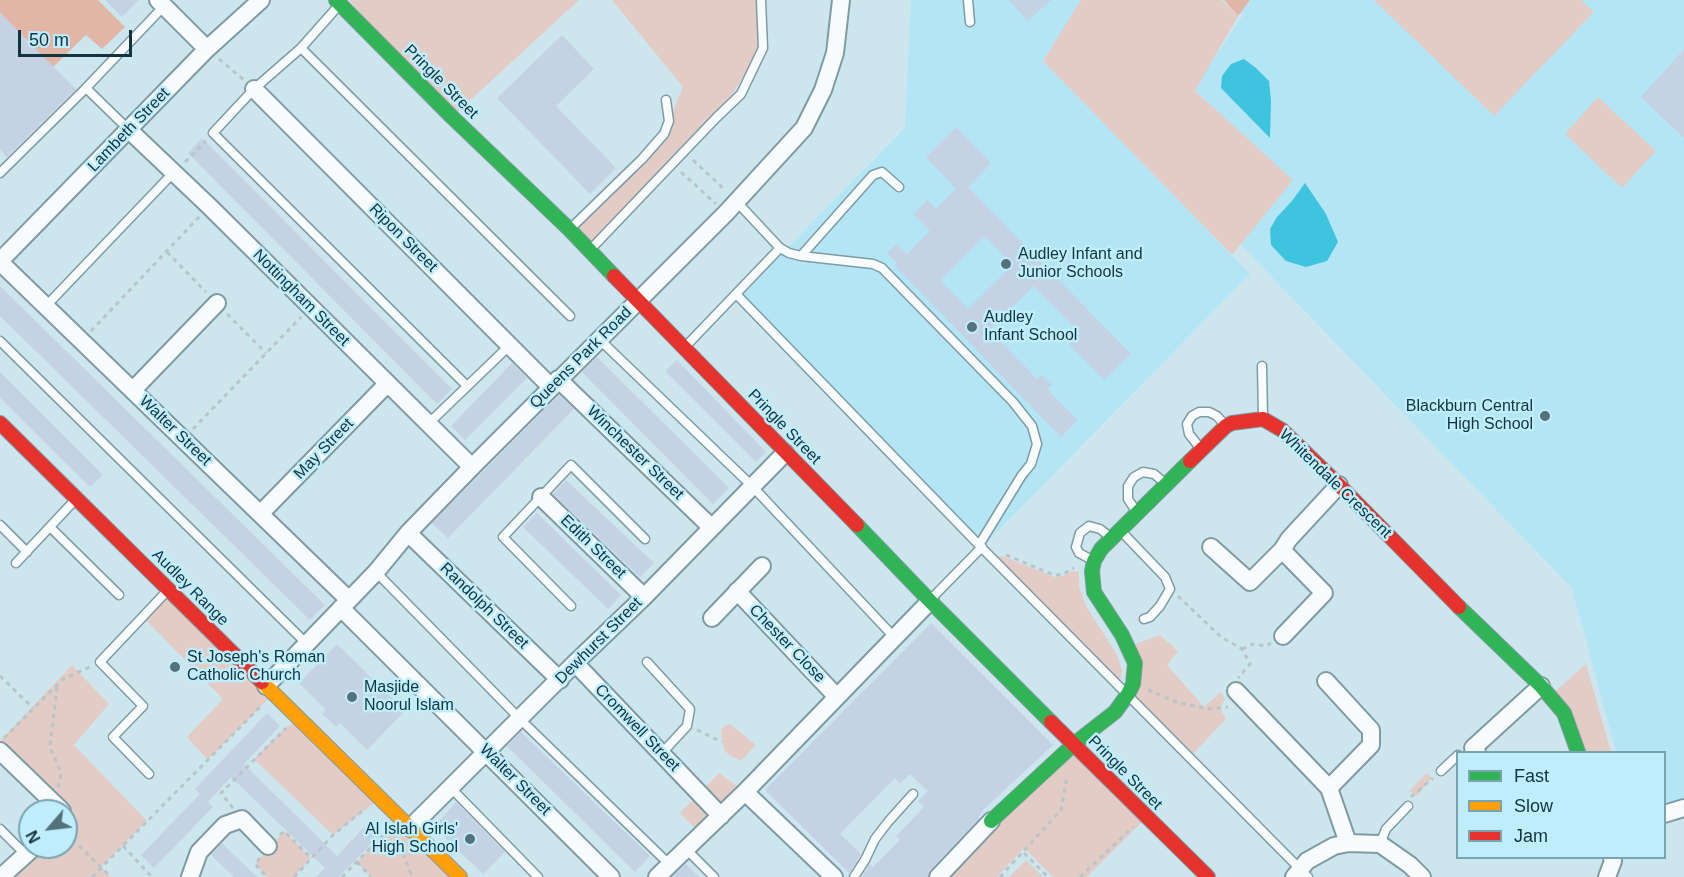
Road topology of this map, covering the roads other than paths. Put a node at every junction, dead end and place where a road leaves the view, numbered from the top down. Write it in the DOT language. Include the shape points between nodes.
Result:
graph roads {
  1 [pos="261,0"];
  2 [pos="761,0"];
  3 [pos="841,0"];
  4 [pos="968,0"];
  5 [pos="338,2"];
  6 [pos="161,3"];
  7 [pos="970,22"];
  8 [pos="301,48"];
  9 [pos="207,49"];
  10 [pos="86,88"];
  11 [pos="254,89"];
  12 [pos="666,100"];
  13 [pos="129,130"];
  14 [pos="174,172"];
  15 [pos="0,173"];
  16 [pos="899,187"];
  17 [pos="731,208"];
  18 [pos="569,230"];
  19 [pos="780,248"];
  20 [pos="590,250"];
  21 [pos="801,256"];
  22 [pos="0,262"];
  23 [pos="736,294"];
  24 [pos="639,300"];
  25 [pos="217,303"];
  26 [pos="46,306"];
  27 [pos="570,316"];
  28 [pos="599,339"];
  29 [pos="0,341"];
  30 [pos="509,346"];
  31 [pos="686,347"];
  32 [pos="1262,366"];
  33 [pos="555,383"];
  34 [pos="387,384"];
  35 [pos="467,386"];
  36 [pos="133,390"];
  37 [pos="1263,419"];
  38 [pos="0,423"];
  39 [pos="428,424"];
  40 [pos="1226,426"];
  41 [pos="1201,450"];
  42 [pos="785,453"];
  43 [pos="472,467"];
  44 [pos="1167,485"];
  45 [pos="1339,485"];
  46 [pos="752,486"];
  47 [pos="541,497"];
  48 [pos="77,499"];
  49 [pos="261,513"];
  50 [pos="1138,514"];
  51 [pos="0,525"];
  52 [pos="711,527"];
  53 [pos="50,528"];
  54 [pos="408,533"];
  55 [pos="1116,534"];
  56 [pos="645,539"];
  57 [pos="981,546"];
  58 [pos="1211,547"];
  59 [pos="1282,550"];
  60 [pos="27,552"];
  61 [pos="16,563"];
  62 [pos="762,566"];
  63 [pos="1093,566"];
  64 [pos="376,572"];
  65 [pos="169,590"];
  66 [pos="737,591"];
  67 [pos="119,595"];
  68 [pos="644,597"];
  69 [pos="930,601"];
  70 [pos="345,604"];
  71 [pos="571,606"];
  72 [pos="712,618"];
  73 [pos="1144,619"];
  74 [pos="1283,636"];
  75 [pos="894,638"];
  76 [pos="307,644"];
  77 [pos="647,662"];
  78 [pos="575,663"];
  79 [pos="560,680"];
  80 [pos="1326,681"];
  81 [pos="1541,686"];
  82 [pos="270,689"];
  83 [pos="1130,689"];
  84 [pos="1239,694"];
  85 [pos="837,697"];
  86 [pos="520,719"];
  87 [pos="1074,744"];
  88 [pos="0,751"];
  89 [pos="1468,751"];
  90 [pos="1577,751"];
  91 [pos="487,752"];
  92 [pos="661,754"];
  93 [pos="1456,760"];
  94 [pos="1441,771"];
  95 [pos="149,774"];
  96 [pos="750,786"];
  97 [pos="451,788"];
  98 [pos="1329,788"];
  99 [pos="913,794"];
  100 [pos="49,799"];
  101 [pos="1408,806"];
  102 [pos="1684,808"];
  103 [pos="1666,814"];
  104 [pos="716,821"];
  105 [pos="991,821"];
  106 [pos="401,824"];
  107 [pos="0,829"];
  108 [pos="18,842"];
  109 [pos="1348,843"];
  110 [pos="1380,844"];
  111 [pos="268,846"];
  112 [pos="686,849"];
  113 [pos="21,859"];
  114 [pos="1612,859"];
  115 [pos="670,865"];
  116 [pos="1301,874"];
  117 [pos="1,877"];
  118 [pos="190,877"];
  119 [pos="460,877"];
  120 [pos="538,877"];
  121 [pos="611,877"];
  122 [pos="657,877"];
  123 [pos="714,877"];
  124 [pos="834,877"];
  125 [pos="854,877"];
  126 [pos="938,877"];
  127 [pos="1208,877"];
  128 [pos="1422,877"];
  129 [pos="1607,877"];
  1 -- 9 [label="street, Lambeth Street"];
  2 -- 20 [label="lane" via="763,48 741,94"];
  3 -- 17 [label="street, Queens Park Road" via="836,53 804,128"];
  4 -- 7 [label="lane"];
  5 -- 8 [label="lane"];
  5 -- 18 [label="street, Pringle Street"];
  6 -- 9 [label="street"];
  6 -- 10 [label="lane"];
  8 -- 11 [label="lane"];
  8 -- 27 [label="lane"];
  9 -- 13 [label="street, Lambeth Street"];
  10 -- 13 [label="lane"];
  10 -- 15 [label="lane"];
  11 -- 30 [label="street, Ripon Street"];
  11 -- 35 [label="lane" via="213,133"];
  12 -- 18 [label="lane" via="669,121 664,134"];
  13 -- 14 [label="street, Nottingham Street"];
  13 -- 22 [label="street, Lambeth Street"];
  14 -- 26 [label="lane"];
  14 -- 34 [label="street, Nottingham Street"];
  16 -- 21 [label="lane" via="882,172 873,175"];
  17 -- 19 [label="lane"];
  17 -- 24 [label="street, Queens Park Road"];
  18 -- 20 [label="street, Pringle Street"];
  19 -- 21 [label="lane"];
  19 -- 23 [label="lane"];
  20 -- 24 [label="street, Pringle Street"];
  21 -- 57 [label="lane" via="882,268 1032,426 1037,444 1031,464"];
  22 -- 26 [label="street, Walter Street"];
  23 -- 31 [label="lane"];
  23 -- 57 [label="lane"];
  24 -- 28 [label="street, Queens Park Road"];
  24 -- 31 [label="street, Pringle Street"];
  25 -- 36 [label="street"];
  26 -- 36 [label="street, Walter Street"];
  28 -- 33 [label="street, Queens Park Road"];
  28 -- 46 [label="lane"];
  29 -- 76 [label="lane"];
  30 -- 33 [label="street, Ripon Street"];
  30 -- 35 [label="lane"];
  31 -- 42 [label="street, Pringle Street"];
  32 -- 37 [label="lane"];
  33 -- 43 [label="street, Queens Park Road"];
  33 -- 52 [label="street, Winchester Street"];
  34 -- 39 [label="street, Nottingham Street"];
  34 -- 49 [label="street, May Street"];
  35 -- 39 [label="lane"];
  36 -- 49 [label="street, Walter Street"];
  37 -- 40 [label="street, Whitendale Crescent"];
  37 -- 45 [label="street, Whitendale Crescent" via="1282,430"];
  38 -- 48 [label="street, Audley Range"];
  39 -- 43 [label="street, Nottingham Street"];
  40 -- 41 [label="street"];
  40 -- 41 [label="lane" via="1209,412 1192,416 1187,424 1189,434"];
  41 -- 44 [label="street"];
  42 -- 46 [label="street, Dewhurst Street"];
  42 -- 69 [label="street, Pringle Street"];
  43 -- 54 [label="street, Queens Park Road"];
  44 -- 50 [label="street"];
  44 -- 50 [label="lane" via="1154,474 1143,472 1134,477 1128,486 1128,499"];
  45 -- 59 [label="street"];
  45 -- 81 [label="street, Whitendale Crescent"];
  46 -- 52 [label="street, Dewhurst Street"];
  46 -- 75 [label="lane"];
  47 -- 56 [label="lane" via="571,465"];
  47 -- 68 [label="street, Edith Street"];
  47 -- 71 [label="lane" via="503,537"];
  48 -- 53 [label="lane"];
  48 -- 65 [label="street, Audley Range"];
  49 -- 70 [label="street, Walter Street"];
  50 -- 55 [label="street"];
  51 -- 60 [label="lane"];
  52 -- 68 [label="street, Dewhurst Street"];
  53 -- 60 [label="lane"];
  53 -- 67 [label="lane"];
  54 -- 64 [label="street, Queens Park Road"];
  54 -- 79 [label="street, Randolph Street"];
  55 -- 63 [label="street" via="1101,549"];
  55 -- 63 [label="lane" via="1089,526 1080,533 1076,547"];
  55 -- 73 [label="lane" via="1165,577 1170,589 1160,606"];
  57 -- 69 [label="lane"];
  57 -- 83 [label="lane"];
  58 -- 59 [label="street" via="1250,582"];
  59 -- 74 [label="street" via="1324,593"];
  60 -- 61 [label="lane"];
  62 -- 66 [label="street, Chester Close"];
  63 -- 83 [label="street" via="1094,592 1135,663"];
  64 -- 70 [label="street, Queens Park Road"];
  64 -- 86 [label="lane"];
  65 -- 82 [label="street, Audley Range"];
  65 -- 95 [label="lane" via="100,662 143,706 113,737"];
  66 -- 72 [label="street, Chester Close"];
  66 -- 85 [label="street, Chester Close"];
  68 -- 78 [label="street, Dewhurst Street"];
  69 -- 75 [label="street, Chester Close"];
  69 -- 87 [label="street, Pringle Street"];
  70 -- 76 [label="street, Queens Park Road"];
  70 -- 91 [label="street, Walter Street" via="422,689"];
  75 -- 85 [label="street, Chester Close"];
  76 -- 82 [label="street, Queens Park Road"];
  77 -- 92 [label="lane" via="690,709 687,726"];
  78 -- 79 [label="street, Dewhurst Street"];
  78 -- 92 [label="street, Cromwell Street"];
  79 -- 86 [label="street, Dewhurst Street"];
  80 -- 98 [label="street" via="1371,730 1371,746"];
  81 -- 89 [label="street"];
  81 -- 90 [label="street, Whitendale Crescent" via="1564,713"];
  82 -- 106 [label="street, Audley Range" via="380,798"];
  83 -- 87 [label="street" via="1115,712"];
  83 -- 116 [label="lane"];
  84 -- 98 [label="street"];
  85 -- 96 [label="street, Chester Close"];
  86 -- 91 [label="street, Dewhurst Street"];
  86 -- 115 [label="lane"];
  87 -- 105 [label="street"];
  87 -- 127 [label="street, Pringle Street"];
  88 -- 100 [label="street"];
  91 -- 97 [label="street, Dewhurst Street"];
  91 -- 121 [label="street, Walter Street"];
  92 -- 104 [label="street, Cromwell Street" via="699,792"];
  93 -- 94 [label="lane"];
  96 -- 104 [label="street, Chester Close"];
  96 -- 124 [label="street" via="758,804"];
  97 -- 106 [label="street, Dewhurst Street"];
  97 -- 120 [label="lane"];
  98 -- 109 [label="street"];
  99 -- 125 [label="lane" via="875,839"];
  101 -- 110 [label="lane" via="1386,829"];
  102 -- 103 [label="street"];
  104 -- 112 [label="street, Chester Close"];
  105 -- 126 [label="street"];
  106 -- 119 [label="street, Audley Range"];
  107 -- 108 [label="lane"];
  109 -- 110 [label="street"];
  109 -- 116 [label="street" via="1307,861"];
  110 -- 128 [label="street"];
  111 -- 118 [label="street" via="242,819 225,825 199,852"];
  112 -- 115 [label="street, Chester Close"];
  112 -- 123 [label="lane"];
  113 -- 117 [label="street"];
  114 -- 129 [label="street"];
  115 -- 122 [label="street, Chester Close"];
}
